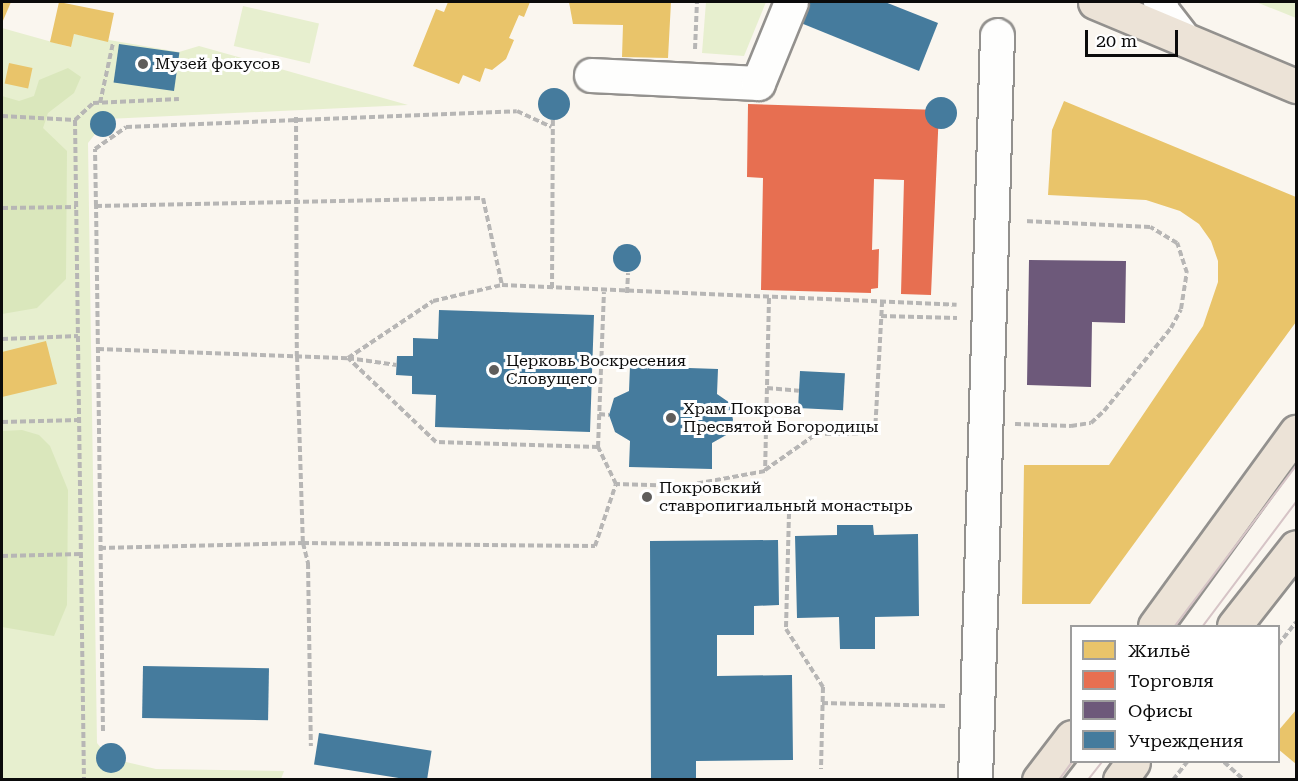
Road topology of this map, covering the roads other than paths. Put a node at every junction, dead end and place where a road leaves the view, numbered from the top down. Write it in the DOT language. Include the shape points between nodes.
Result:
graph roads {
  1 [pos="791,2"];
  2 [pos="1095,2"];
  3 [pos="1160,2"];
  4 [pos="997,35"];
  5 [pos="1183,38"];
  6 [pos="591,75"];
  7 [pos="1296,86"];
  8 [pos="1296,432"];
  9 [pos="1296,547"];
  10 [pos="1156,625"];
  11 [pos="1236,625"];
  12 [pos="1070,738"];
  13 [pos="1133,763"];
  14 [pos="975,780"];
  15 [pos="1039,780"];
  16 [pos="1120,780"];
  1 -- 6 [label="street" via="758,82"];
  2 -- 5 [label="main road"];
  3 -- 5 [label="street" via="1161,11"];
  4 -- 14 [label="street"];
  5 -- 7 [label="main road"];
  8 -- 10 [label="main road"];
  9 -- 11 [label="main road"];
  12 -- 15 [label="main road"];
  13 -- 16 [label="main road"];
}
